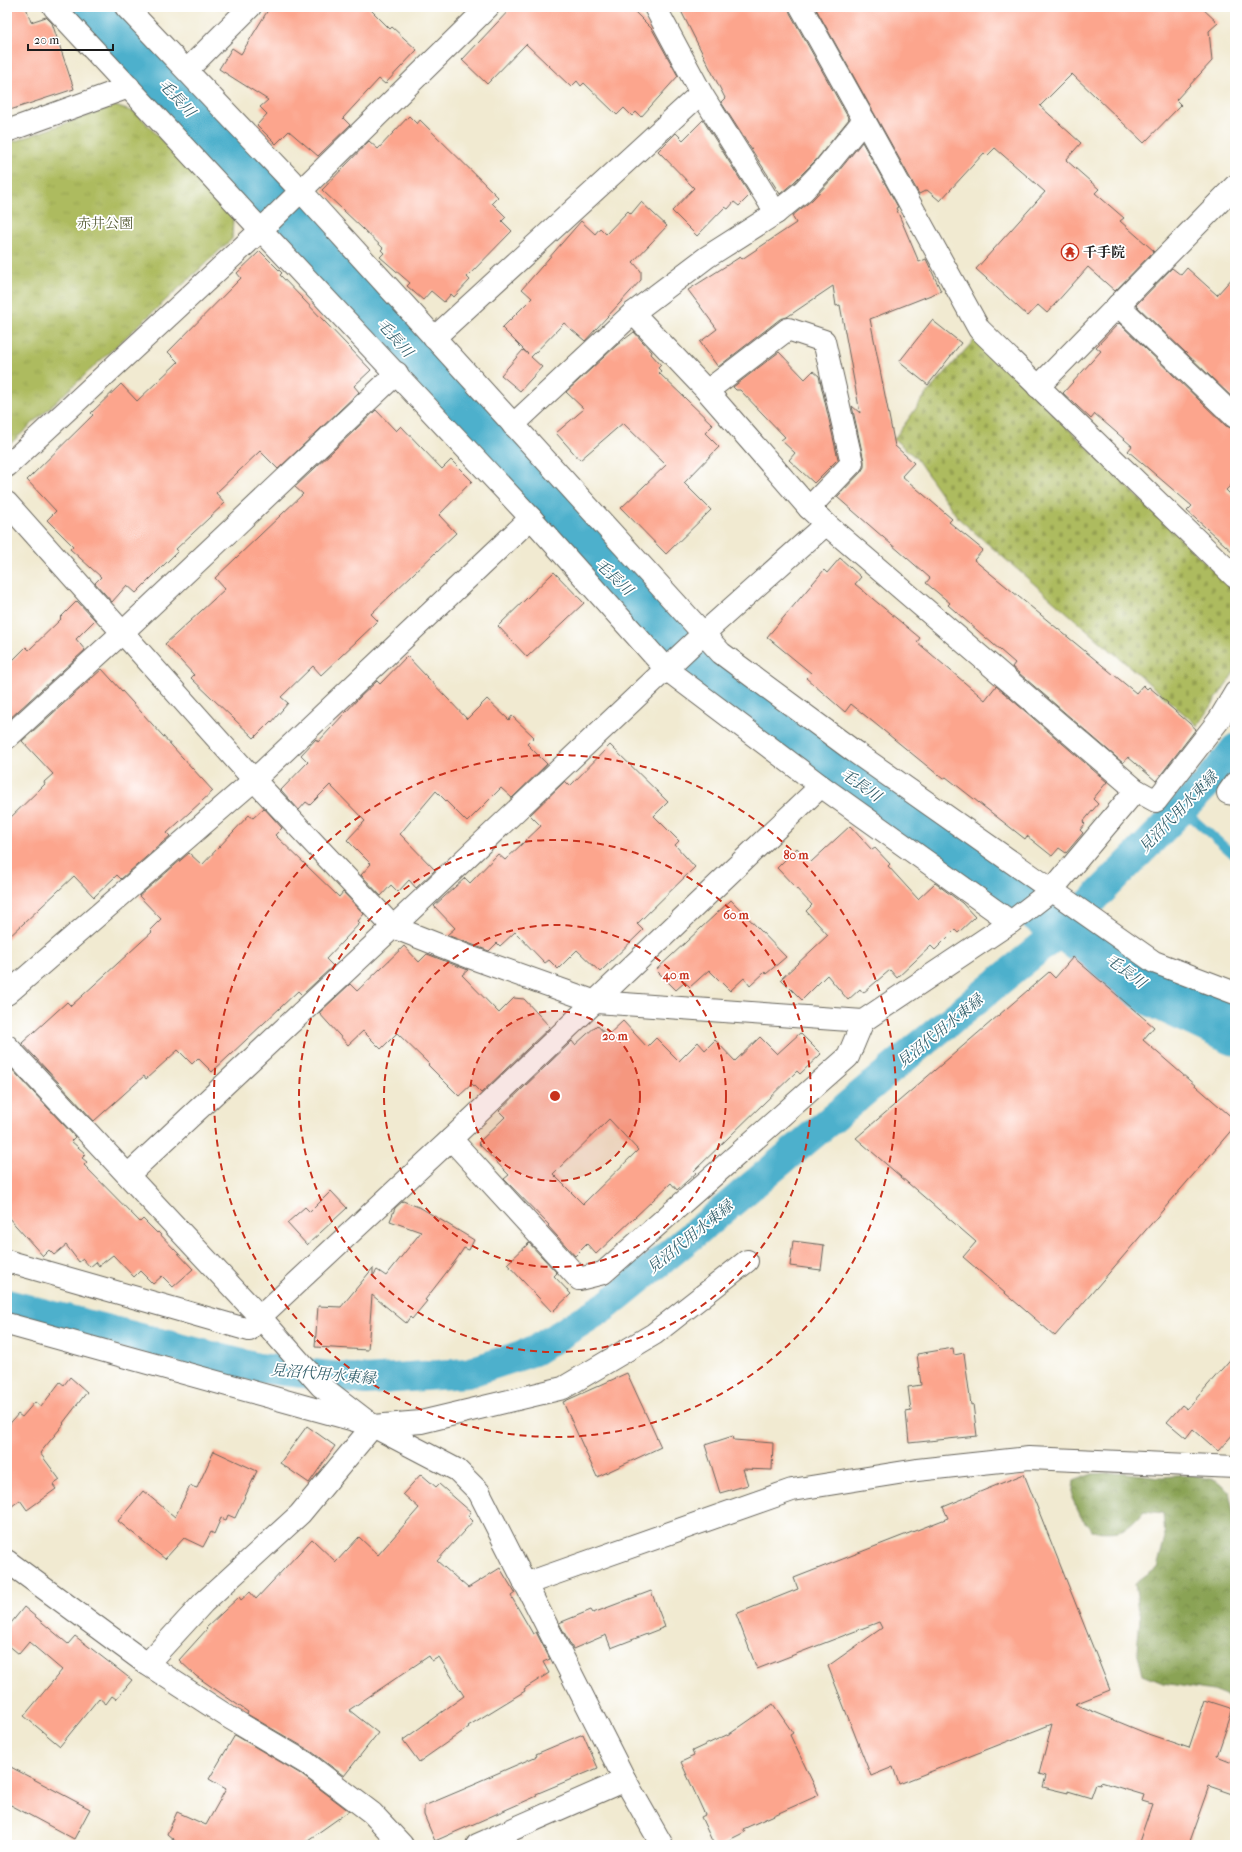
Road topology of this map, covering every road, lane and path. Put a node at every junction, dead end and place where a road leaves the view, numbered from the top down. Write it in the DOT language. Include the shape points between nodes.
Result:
graph roads {
  1 [pos="54,7"];
  2 [pos="126,7"];
  3 [pos="250,7"];
  4 [pos="488,7"];
  5 [pos="655,7"];
  6 [pos="801,7"];
  7 [pos="187,70"];
  8 [pos="129,87"];
  9 [pos="701,93"];
  10 [pos="864,120"];
  11 [pos="7,131"];
  12 [pos="1235,186"];
  13 [pos="301,191"];
  14 [pos="776,212"];
  15 [pos="260,230"];
  16 [pos="1118,306"];
  17 [pos="633,313"];
  18 [pos="434,338"];
  19 [pos="397,374"];
  20 [pos="1038,387"];
  21 [pos="707,392"];
  22 [pos="1235,417"];
  23 [pos="513,425"];
  24 [pos="7,466"];
  25 [pos="7,503"];
  26 [pos="809,508"];
  27 [pos="531,518"];
  28 [pos="826,524"];
  29 [pos="1235,577"];
  30 [pos="122,633"];
  31 [pos="703,634"];
  32 [pos="666,669"];
  33 [pos="1235,693"];
  34 [pos="7,738"];
  35 [pos="254,780"];
  36 [pos="1235,783"];
  37 [pos="821,786"];
  38 [pos="1136,790"];
  39 [pos="1235,794"];
  40 [pos="1051,891"];
  41 [pos="1011,922"];
  42 [pos="393,927"];
  43 [pos="1235,993"];
  44 [pos="7,994"];
  45 [pos="596,1002"];
  46 [pos="863,1021"];
  47 [pos="7,1046"];
  48 [pos="451,1139"];
  49 [pos="128,1175"];
  50 [pos="7,1260"];
  51 [pos="747,1262"];
  52 [pos="260,1317"];
  53 [pos="7,1324"];
  54 [pos="373,1426"];
  55 [pos="1235,1467"];
  56 [pos="7,1561"];
  57 [pos="525,1584"];
  58 [pos="147,1664"];
  59 [pos="625,1780"];
  60 [pos="402,1845"];
  61 [pos="477,1845"];
  62 [pos="662,1845"];
  1 -- 8 [label="street"];
  2 -- 7 [label="street"];
  3 -- 7 [label="street"];
  4 -- 13 [label="street"];
  5 -- 9 [label="street"];
  6 -- 10 [label="street"];
  7 -- 13 [label="street"];
  8 -- 11 [label="street"];
  8 -- 15 [label="street"];
  9 -- 14 [label="street"];
  9 -- 18 [label="street"];
  10 -- 14 [label="street" via="803,191"];
  10 -- 20 [label="street" via="979,329"];
  12 -- 16 [label="street"];
  13 -- 15 [label="street"];
  13 -- 18 [label="street"];
  14 -- 17 [label="street" via="707,257"];
  15 -- 19 [label="street"];
  15 -- 24 [label="street"];
  16 -- 20 [label="street"];
  16 -- 22 [label="street"];
  17 -- 21 [label="street"];
  17 -- 23 [label="street"];
  18 -- 23 [label="street"];
  19 -- 27 [label="street"];
  19 -- 30 [label="street"];
  20 -- 29 [label="street"];
  21 -- 26 [label="street"];
  21 -- 26 [label="street" via="788,329 824,341 852,463"];
  23 -- 31 [label="street"];
  25 -- 30 [label="street"];
  26 -- 28 [label="street"];
  27 -- 32 [label="street"];
  27 -- 35 [label="street"];
  28 -- 31 [label="street"];
  28 -- 38 [label="street"];
  30 -- 34 [label="street"];
  30 -- 35 [label="street"];
  31 -- 32 [label="street"];
  31 -- 40 [label="street" via="720,653 829,734"];
  32 -- 37 [label="street"];
  32 -- 42 [label="street"];
  33 -- 38 [label="street" via="1219,720 1156,801"];
  35 -- 42 [label="street"];
  35 -- 44 [label="street"];
  36 -- 39 [label="street" via="1228,793"];
  37 -- 41 [label="street"];
  37 -- 45 [label="street"];
  38 -- 40 [label="street"];
  40 -- 41 [label="street"];
  40 -- 43 [label="street" via="1154,962"];
  41 -- 46 [label="street"];
  42 -- 45 [label="street"];
  42 -- 49 [label="street"];
  45 -- 46 [label="street"];
  45 -- 48 [label="street"];
  46 -- 48 [label="street" via="848,1057 603,1273 579,1279"];
  47 -- 49 [label="street"];
  48 -- 52 [label="street"];
  49 -- 52 [label="street"];
  50 -- 52 [label="street" via="249,1330"];
  51 -- 54 [label="street" via="654,1334 563,1388 421,1422"];
  52 -- 54 [label="street" via="321,1386"];
  53 -- 54 [label="street"];
  54 -- 57 [label="street" via="457,1470 479,1492"];
  54 -- 58 [label="street" via="300,1514 203,1603"];
  55 -- 57 [label="street" via="1030,1458 917,1470 807,1487 792,1490"];
  56 -- 58 [label="street"];
  57 -- 59 [label="street"];
  58 -- 60 [label="street" via="306,1763 372,1813"];
  59 -- 61 [label="street"];
  59 -- 62 [label="street"];
}
